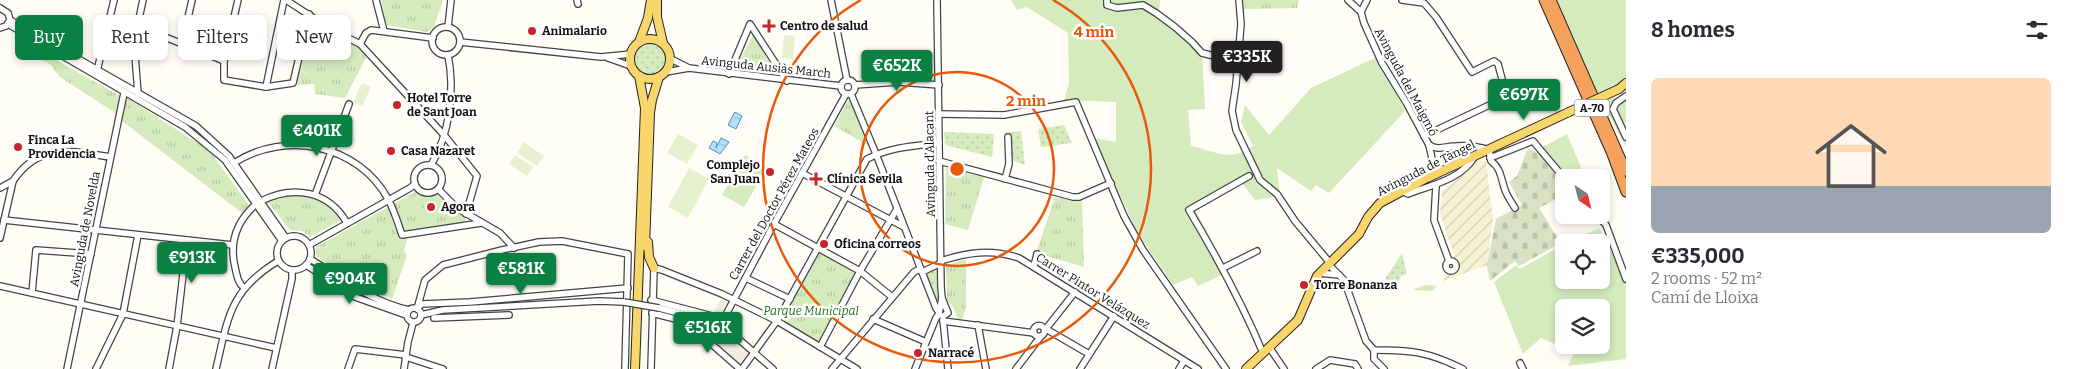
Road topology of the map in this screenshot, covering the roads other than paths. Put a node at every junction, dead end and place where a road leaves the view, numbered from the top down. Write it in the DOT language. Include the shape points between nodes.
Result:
graph roads {
  1 [pos="114,0"];
  2 [pos="143,0"];
  3 [pos="192,0"];
  4 [pos="238,0"];
  5 [pos="285,0"];
  6 [pos="376,0"];
  7 [pos="452,0"];
  8 [pos="651,0"];
  9 [pos="657,0"];
  10 [pos="831,0"];
  11 [pos="936,0"];
  12 [pos="1108,0"];
  13 [pos="1239,0"];
  14 [pos="1348,0"];
  15 [pos="1367,0"];
  16 [pos="1402,0"];
  17 [pos="1544,0"];
  18 [pos="1551,0"];
  19 [pos="0,8"];
  20 [pos="1361,12"];
  21 [pos="308,14"];
  22 [pos="140,15"];
  23 [pos="189,15"];
  24 [pos="380,16"];
  25 [pos="9,22"];
  26 [pos="448,27"];
  27 [pos="0,28"];
  28 [pos="371,30"];
  29 [pos="384,31"];
  30 [pos="433,38"];
  31 [pos="460,42"];
  32 [pos="639,42"];
  33 [pos="663,43"];
  34 [pos="360,44"];
  35 [pos="631,54"];
  36 [pos="448,55"];
  37 [pos="606,57"];
  38 [pos="671,59"];
  39 [pos="135,60"];
  40 [pos="224,61"];
  41 [pos="1238,62"];
  42 [pos="631,66"];
  43 [pos="689,68"];
  44 [pos="96,71"];
  45 [pos="666,72"];
  46 [pos="729,74"];
  47 [pos="639,76"];
  48 [pos="659,77"];
  49 [pos="847,80"];
  50 [pos="787,81"];
  51 [pos="855,85"];
  52 [pos="938,85"];
  53 [pos="841,86"];
  54 [pos="266,87"];
  55 [pos="1624,87"];
  56 [pos="124,93"];
  57 [pos="138,94"];
  58 [pos="848,94"];
  59 [pos="1626,96"];
  60 [pos="349,104"];
  61 [pos="939,114"];
  62 [pos="444,135"];
  63 [pos="1424,136"];
  64 [pos="1008,137"];
  65 [pos="1626,137"];
  66 [pos="939,143"];
  67 [pos="1429,145"];
  68 [pos="1472,146"];
  69 [pos="331,150"];
  70 [pos="439,152"];
  71 [pos="876,154"];
  72 [pos="1432,154"];
  73 [pos="1477,155"];
  74 [pos="1490,156"];
  75 [pos="110,157"];
  76 [pos="1467,157"];
  77 [pos="939,161"];
  78 [pos="234,163"];
  79 [pos="431,165"];
  80 [pos="438,169"];
  81 [pos="1556,169"];
  82 [pos="1626,171"];
  83 [pos="802,173"];
  84 [pos="1249,176"];
  85 [pos="1427,178"];
  86 [pos="1005,179"];
  87 [pos="13,181"];
  88 [pos="1111,184"];
  89 [pos="1436,186"];
  90 [pos="414,187"];
  91 [pos="0,188"];
  92 [pos="438,190"];
  93 [pos="1402,191"];
  94 [pos="1626,192"];
  95 [pos="315,196"];
  96 [pos="847,197"];
  97 [pos="389,200"];
  98 [pos="259,202"];
  99 [pos="1516,208"];
  100 [pos="897,209"];
  101 [pos="647,212"];
  102 [pos="466,214"];
  103 [pos="4,220"];
  104 [pos="891,220"];
  105 [pos="347,223"];
  106 [pos="481,223"];
  107 [pos="774,224"];
  108 [pos="1605,224"];
  109 [pos="904,227"];
  110 [pos="95,230"];
  111 [pos="138,235"];
  112 [pos="0,238"];
  113 [pos="284,239"];
  114 [pos="187,240"];
  115 [pos="233,245"];
  116 [pos="309,245"];
  117 [pos="514,248"];
  118 [pos="818,248"];
  119 [pos="1257,251"];
  120 [pos="91,254"];
  121 [pos="1037,254"];
  122 [pos="278,261"];
  123 [pos="1449,261"];
  124 [pos="308,262"];
  125 [pos="941,262"];
  126 [pos="1329,263"];
  127 [pos="1034,266"];
  128 [pos="654,268"];
  129 [pos="1223,268"];
  130 [pos="292,270"];
  131 [pos="860,270"];
  132 [pos="921,270"];
  133 [pos="1319,273"];
  134 [pos="1339,275"];
  135 [pos="746,278"];
  136 [pos="1626,278"];
  137 [pos="0,286"];
  138 [pos="244,288"];
  139 [pos="628,288"];
  140 [pos="1075,292"];
  141 [pos="32,293"];
  142 [pos="892,297"];
  143 [pos="652,298"];
  144 [pos="790,299"];
  145 [pos="733,300"];
  146 [pos="80,304"];
  147 [pos="491,307"];
  148 [pos="417,309"];
  149 [pos="408,312"];
  150 [pos="652,313"];
  151 [pos="942,313"];
  152 [pos="122,314"];
  153 [pos="421,315"];
  154 [pos="509,315"];
  155 [pos="492,316"];
  156 [pos="1114,316"];
  157 [pos="434,318"];
  158 [pos="873,320"];
  159 [pos="777,321"];
  160 [pos="413,323"];
  161 [pos="721,324"];
  162 [pos="978,325"];
  163 [pos="177,326"];
  164 [pos="1045,329"];
  165 [pos="1034,333"];
  166 [pos="223,336"];
  167 [pos="1042,336"];
  168 [pos="926,342"];
  169 [pos="820,347"];
  170 [pos="1270,347"];
  171 [pos="276,348"];
  172 [pos="1374,350"];
  173 [pos="754,352"];
  174 [pos="1263,353"];
  175 [pos="1089,354"];
  176 [pos="406,356"];
  177 [pos="840,359"];
  178 [pos="1184,361"];
  179 [pos="1018,368"];
  180 [pos="67,369"];
  181 [pos="96,369"];
  182 [pos="169,369"];
  183 [pos="216,369"];
  184 [pos="272,369"];
  185 [pos="348,369"];
  186 [pos="404,369"];
  187 [pos="443,369"];
  188 [pos="625,369"];
  189 [pos="635,369"];
  190 [pos="640,369"];
  191 [pos="651,369"];
  192 [pos="741,369"];
  193 [pos="773,369"];
  194 [pos="832,369"];
  195 [pos="857,369"];
  196 [pos="915,369"];
  197 [pos="948,369"];
  198 [pos="986,369"];
  199 [pos="1080,369"];
  200 [pos="1179,369"];
  201 [pos="1198,369"];
  202 [pos="1224,369"];
  203 [pos="1246,369"];
  204 [pos="1284,369"];
  205 [pos="1316,369"];
  206 [pos="1358,369"];
  207 [pos="1384,369"];
  208 [pos="1463,369"];
  1 -- 44 [label="street"];
  2 -- 22 [label="street"];
  3 -- 23 [label="street"];
  4 -- 40 [label="street"];
  5 -- 21 [label="street"];
  5 -- 54 [label="street"];
  6 -- 24 [label="street"];
  7 -- 26 [label="street"];
  8 -- 32 [label="main road"];
  9 -- 33 [label="main road"];
  10 -- 49 [label="street"];
  11 -- 52 [label="street, Avinguda d'Alacant"];
  12 -- 41 [label="street" via="1108,4 1117,8 1143,6 1175,27 1202,53"];
  13 -- 41 [label="street"];
  14 -- 20 [label="street, Avinguda del Maigmó"];
  15 -- 20 [label="street"];
  16 -- 63 [label="street" via="1424,3 1472,72 1494,61 1498,64 1506,94 1502,100"];
  17 -- 94 [label="highway, A-70"];
  18 -- 82 [label="highway, A-70"];
  19 -- 25 [label="street" via="8,13"];
  20 -- 63 [label="street, Avinguda del Maigmó" via="1382,63"];
  21 -- 34 [label="street"];
  21 -- 54 [label="street" via="292,83"];
  24 -- 28 [label="street"];
  24 -- 29 [label="street"];
  25 -- 27 [label="street"];
  25 -- 44 [label="street"];
  25 -- 56 [label="street"];
  26 -- 30 [label="street" via="440,29"];
  26 -- 31 [label="street" via="458,34"];
  28 -- 29 [label="street"];
  28 -- 34 [label="street"];
  29 -- 30 [label="street"];
  30 -- 36 [label="street" via="436,50"];
  31 -- 36 [label="street" via="455,52"];
  31 -- 37 [label="street"];
  32 -- 33 [label="main road" via="654,39"];
  32 -- 35 [label="main road"];
  33 -- 38 [label="main road"];
  34 -- 62 [label="street"];
  35 -- 37 [label="street"];
  35 -- 42 [label="main road"];
  36 -- 62 [label="street" via="450,105"];
  37 -- 42 [label="street"];
  38 -- 43 [label="street, Avinguda Ausiàs March"];
  38 -- 45 [label="main road"];
  39 -- 57 [label="street"];
  40 -- 54 [label="street" via="224,80"];
  41 -- 126 [label="street" via="1232,111 1245,152 1260,180 1278,194"];
  42 -- 47 [label="main road"];
  43 -- 45 [label="street, Avinguda Ausiàs March"];
  43 -- 46 [label="street, Avinguda Ausiàs March"];
  44 -- 57 [label="street"];
  45 -- 48 [label="main road"];
  46 -- 50 [label="street, Avinguda Ausiàs March"];
  46 -- 50 [label="street" via="750,24"];
  47 -- 48 [label="main road" via="651,80"];
  47 -- 189 [label="main road" via="645,108"];
  48 -- 101 [label="main road" via="650,113"];
  49 -- 51 [label="street"];
  49 -- 53 [label="street"];
  50 -- 53 [label="street, Avinguda Ausiàs March"];
  51 -- 52 [label="street" via="898,82"];
  51 -- 58 [label="street" via="855,90"];
  52 -- 61 [label="street, Avinguda d'Alacant"];
  53 -- 58 [label="street"];
  55 -- 74 [label="main road, Avinguda de Tàngel, bridge" via="1569,112"];
  56 -- 75 [label="street, Avinguda de Novelda"];
  56 -- 98 [label="street" via="185,127 211,146"];
  57 -- 78 [label="street" via="196,126"];
  58 -- 71 [label="street"];
  58 -- 83 [label="street, Carrer del Doctor Pérez Mateos"];
  59 -- 65 [label="street" via="1613,109"];
  60 -- 69 [label="street"];
  61 -- 66 [label="street, Avinguda d'Alacant"];
  61 -- 88 [label="street" via="1004,115 1076,102"];
  62 -- 70 [label="street"];
  62 -- 102 [label="street" via="477,176"];
  63 -- 67 [label="street, Avinguda del Maigmó"];
  64 -- 86 [label="street" via="1009,164"];
  66 -- 71 [label="street" via="906,146"];
  66 -- 77 [label="street, Avinguda d'Alacant"];
  67 -- 68 [label="street" via="1436,149"];
  67 -- 72 [label="street, Avinguda del Maigmó"];
  68 -- 74 [label="street"];
  68 -- 76 [label="street"];
  69 -- 78 [label="street" via="305,144 279,145 259,150"];
  69 -- 95 [label="street"];
  69 -- 97 [label="street" via="363,169"];
  70 -- 79 [label="street"];
  70 -- 80 [label="street"];
  71 -- 96 [label="street" via="867,159"];
  71 -- 100 [label="street"];
  72 -- 76 [label="street" via="1458,148"];
  72 -- 85 [label="street, Avinguda del Maigmó" via="1433,164"];
  73 -- 74 [label="main road, Avinguda de Tàngel"];
  73 -- 76 [label="main road, Avinguda de Tàngel"];
  73 -- 89 [label="street" via="1463,170"];
  74 -- 81 [label="street" via="1533,141"];
  74 -- 99 [label="street"];
  75 -- 87 [label="street" via="64,150 46,153"];
  75 -- 110 [label="street, Avinguda de Novelda"];
  76 -- 85 [label="main road, Avinguda de Tàngel"];
  77 -- 86 [label="street"];
  77 -- 125 [label="street, Avinguda d'Alacant"];
  78 -- 98 [label="street"];
  79 -- 80 [label="street"];
  79 -- 90 [label="street" via="417,170"];
  80 -- 92 [label="street" via="442,177"];
  83 -- 96 [label="street"];
  83 -- 107 [label="street, Carrer del Doctor Pérez Mateos"];
  84 -- 129 [label="street" via="1189,210"];
  85 -- 93 [label="main road, Avinguda de Tàngel"];
  86 -- 88 [label="street" via="1073,197"];
  87 -- 91 [label="street"];
  87 -- 103 [label="street"];
  88 -- 202 [label="street" via="1143,250"];
  89 -- 93 [label="street" via="1408,194"];
  89 -- 123 [label="street" via="1434,220"];
  90 -- 92 [label="street" via="426,193"];
  90 -- 97 [label="street"];
  92 -- 102 [label="street"];
  93 -- 126 [label="main road, Avinguda de Tàngel" via="1374,208 1359,234"];
  95 -- 98 [label="street" via="289,191"];
  95 -- 105 [label="street" via="338,210"];
  96 -- 104 [label="street"];
  96 -- 118 [label="street"];
  97 -- 105 [label="street"];
  97 -- 106 [label="street" via="402,235"];
  98 -- 113 [label="street"];
  98 -- 115 [label="street" via="243,218"];
  100 -- 104 [label="street"];
  100 -- 109 [label="street"];
  101 -- 128 [label="main road" via="649,257"];
  101 -- 190 [label="main road"];
  102 -- 106 [label="street"];
  103 -- 110 [label="street"];
  103 -- 112 [label="street"];
  104 -- 109 [label="street"];
  104 -- 131 [label="street"];
  105 -- 116 [label="street"];
  106 -- 117 [label="street" via="500,234"];
  107 -- 118 [label="street"];
  107 -- 135 [label="street, Carrer del Doctor Pérez Mateos"];
  108 -- 136 [label="street"];
  109 -- 132 [label="street"];
  110 -- 111 [label="street"];
  110 -- 120 [label="street, Avinguda de Novelda"];
  111 -- 114 [label="street"];
  111 -- 152 [label="street"];
  113 -- 116 [label="street" via="299,237"];
  113 -- 122 [label="street" via="277,251"];
  114 -- 115 [label="street"];
  114 -- 163 [label="street"];
  115 -- 138 [label="street" via="237,278"];
  116 -- 124 [label="street"];
  117 -- 139 [label="street" via="562,241 628,254"];
  117 -- 148 [label="street" via="443,266 425,280"];
  118 -- 131 [label="street"];
  118 -- 144 [label="street"];
  119 -- 129 [label="street"];
  120 -- 141 [label="street" via="36,250"];
  120 -- 146 [label="street, Avinguda de Novelda"];
  121 -- 127 [label="street"];
  122 -- 130 [label="street"];
  122 -- 138 [label="street" via="250,280"];
  124 -- 130 [label="street" via="300,270"];
  124 -- 149 [label="street" via="356,296"];
  125 -- 127 [label="street, Carrer Pintor Velázquez" via="965,254 991,252 1019,258"];
  125 -- 132 [label="street, Carrer Pintor Velázquez"];
  125 -- 151 [label="street, Avinguda d'Alacant"];
  126 -- 133 [label="main road, Avinguda de Tàngel"];
  126 -- 134 [label="street"];
  127 -- 140 [label="street, Carrer Pintor Velázquez"];
  128 -- 143 [label="street"];
  128 -- 145 [label="street"];
  129 -- 174 [label="street"];
  130 -- 171 [label="street"];
  131 -- 142 [label="street"];
  131 -- 169 [label="street"];
  132 -- 142 [label="street, Carrer Pintor Velázquez" via="914,272"];
  132 -- 151 [label="street" via="936,308"];
  133 -- 134 [label="street"];
  133 -- 170 [label="main road, Avinguda de Tàngel" via="1298,320"];
  134 -- 172 [label="street" via="1344,280 1366,341"];
  135 -- 144 [label="street"];
  135 -- 145 [label="street, Carrer del Doctor Pérez Mateos"];
  137 -- 141 [label="street"];
  138 -- 166 [label="street" via="231,310"];
  139 -- 148 [label="street" via="422,304"];
  139 -- 188 [label="street"];
  140 -- 156 [label="street, Carrer Pintor Velázquez"];
  140 -- 164 [label="street"];
  141 -- 146 [label="street"];
  142 -- 158 [label="street, Carrer Pintor Velázquez"];
  143 -- 150 [label="street"];
  143 -- 161 [label="street" via="712,316"];
  144 -- 159 [label="street"];
  145 -- 159 [label="street"];
  145 -- 161 [label="street, Carrer del Doctor Pérez Mateos"];
  146 -- 152 [label="street"];
  146 -- 180 [label="street, Avinguda de Novelda"];
  147 -- 153 [label="street"];
  147 -- 155 [label="street"];
  147 -- 161 [label="street, bridge" via="624,302"];
  148 -- 149 [label="street"];
  148 -- 153 [label="street"];
  149 -- 160 [label="street" via="409,321"];
  150 -- 191 [label="street"];
  150 -- 192 [label="street" via="712,330 707,340"];
  151 -- 162 [label="street" via="954,321"];
  151 -- 168 [label="street" via="936,318"];
  151 -- 197 [label="street"];
  152 -- 163 [label="street"];
  152 -- 181 [label="street"];
  153 -- 160 [label="street"];
  154 -- 155 [label="street"];
  155 -- 157 [label="street"];
  156 -- 175 [label="street"];
  156 -- 178 [label="street, Carrer Pintor Velázquez"];
  158 -- 168 [label="street"];
  158 -- 177 [label="street, Carrer Pintor Velázquez"];
  159 -- 169 [label="street"];
  159 -- 173 [label="street"];
  160 -- 176 [label="street"];
  161 -- 173 [label="street"];
  162 -- 165 [label="street"];
  162 -- 198 [label="street"];
  163 -- 166 [label="street"];
  163 -- 182 [label="street"];
  164 -- 165 [label="street" via="1037,326"];
  164 -- 167 [label="street"];
  164 -- 175 [label="street"];
  165 -- 167 [label="street"];
  166 -- 171 [label="street"];
  166 -- 183 [label="street"];
  167 -- 179 [label="street"];
  168 -- 196 [label="street"];
  169 -- 177 [label="street"];
  170 -- 174 [label="main road, Avinguda de Tàngel"];
  170 -- 204 [label="street"];
  171 -- 184 [label="street"];
  172 -- 207 [label="street" via="1374,359"];
  172 -- 208 [label="street" via="1413,351 1438,356"];
  173 -- 192 [label="street"];
  173 -- 193 [label="street"];
  174 -- 203 [label="main road, Avinguda de Tàngel"];
  175 -- 199 [label="street"];
  176 -- 185 [label="street" via="355,349"];
  176 -- 186 [label="street"];
  176 -- 187 [label="street"];
  177 -- 194 [label="street, Carrer Pintor Velázquez"];
  177 -- 195 [label="street"];
  178 -- 200 [label="street"];
  178 -- 201 [label="street, Carrer Pintor Velázquez"];
  205 -- 206 [label="street" via="1330,360 1354,364"];
}
